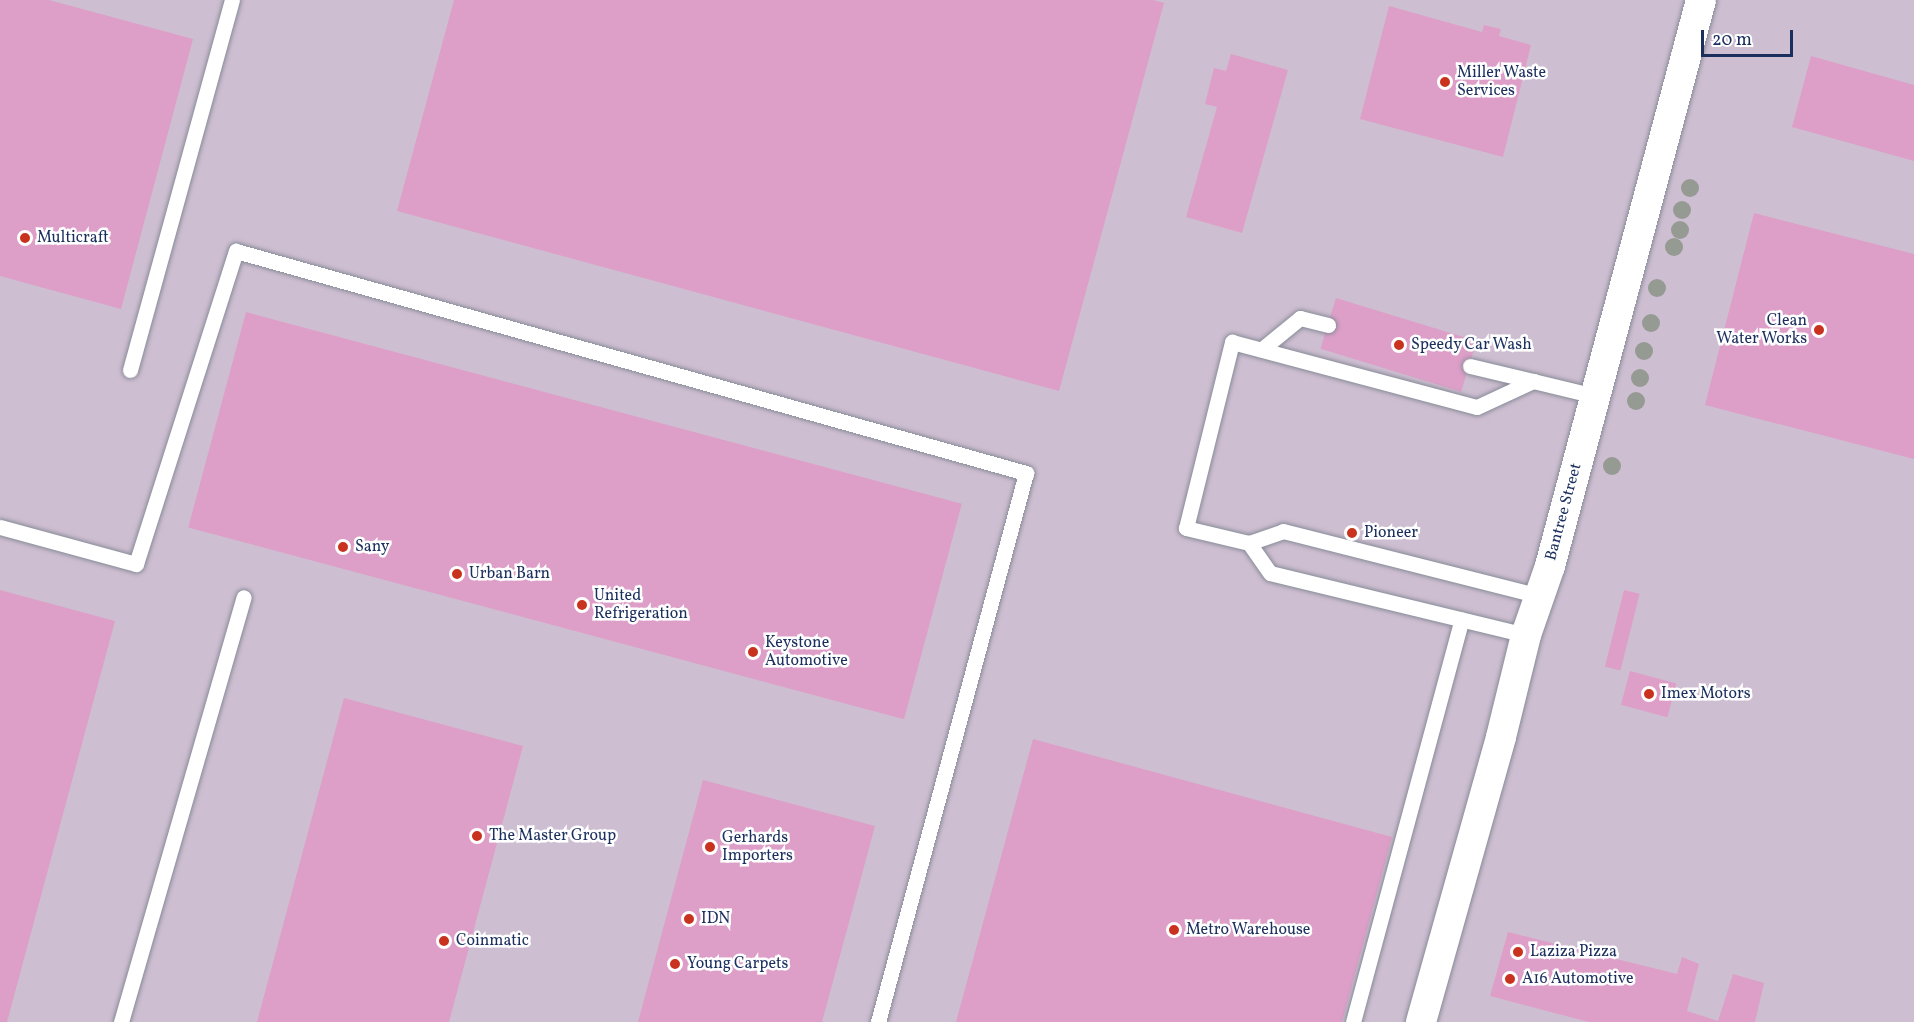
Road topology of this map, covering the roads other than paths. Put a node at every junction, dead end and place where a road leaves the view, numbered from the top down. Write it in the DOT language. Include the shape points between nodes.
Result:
graph roads {
  1 [pos="232,0"];
  2 [pos="1701,0"];
  3 [pos="1328,325"];
  4 [pos="1262,349"];
  5 [pos="1470,366"];
  6 [pos="130,370"];
  7 [pos="1533,381"];
  8 [pos="1595,396"];
  9 [pos="0,527"];
  10 [pos="1249,543"];
  11 [pos="1539,596"];
  12 [pos="244,597"];
  13 [pos="1462,620"];
  14 [pos="1526,635"];
  15 [pos="121,1022"];
  16 [pos="878,1022"];
  17 [pos="1353,1022"];
  18 [pos="1421,1022"];
  1 -- 6 [label="lane"];
  2 -- 8 [label="street, Bantree Street"];
  3 -- 4 [label="lane" via="1300,318"];
  4 -- 7 [label="lane" via="1477,407"];
  4 -- 10 [label="lane" via="1232,342 1186,528"];
  5 -- 7 [label="lane"];
  7 -- 8 [label="lane"];
  8 -- 11 [label="street, Bantree Street"];
  9 -- 16 [label="lane" via="136,564 236,251 1026,473"];
  10 -- 11 [label="lane" via="1282,531"];
  10 -- 13 [label="lane" via="1270,573"];
  11 -- 14 [label="street, Bantree Street"];
  12 -- 15 [label="lane"];
  13 -- 14 [label="lane"];
  13 -- 17 [label="lane"];
  14 -- 18 [label="street, Bantree Street"];
}
